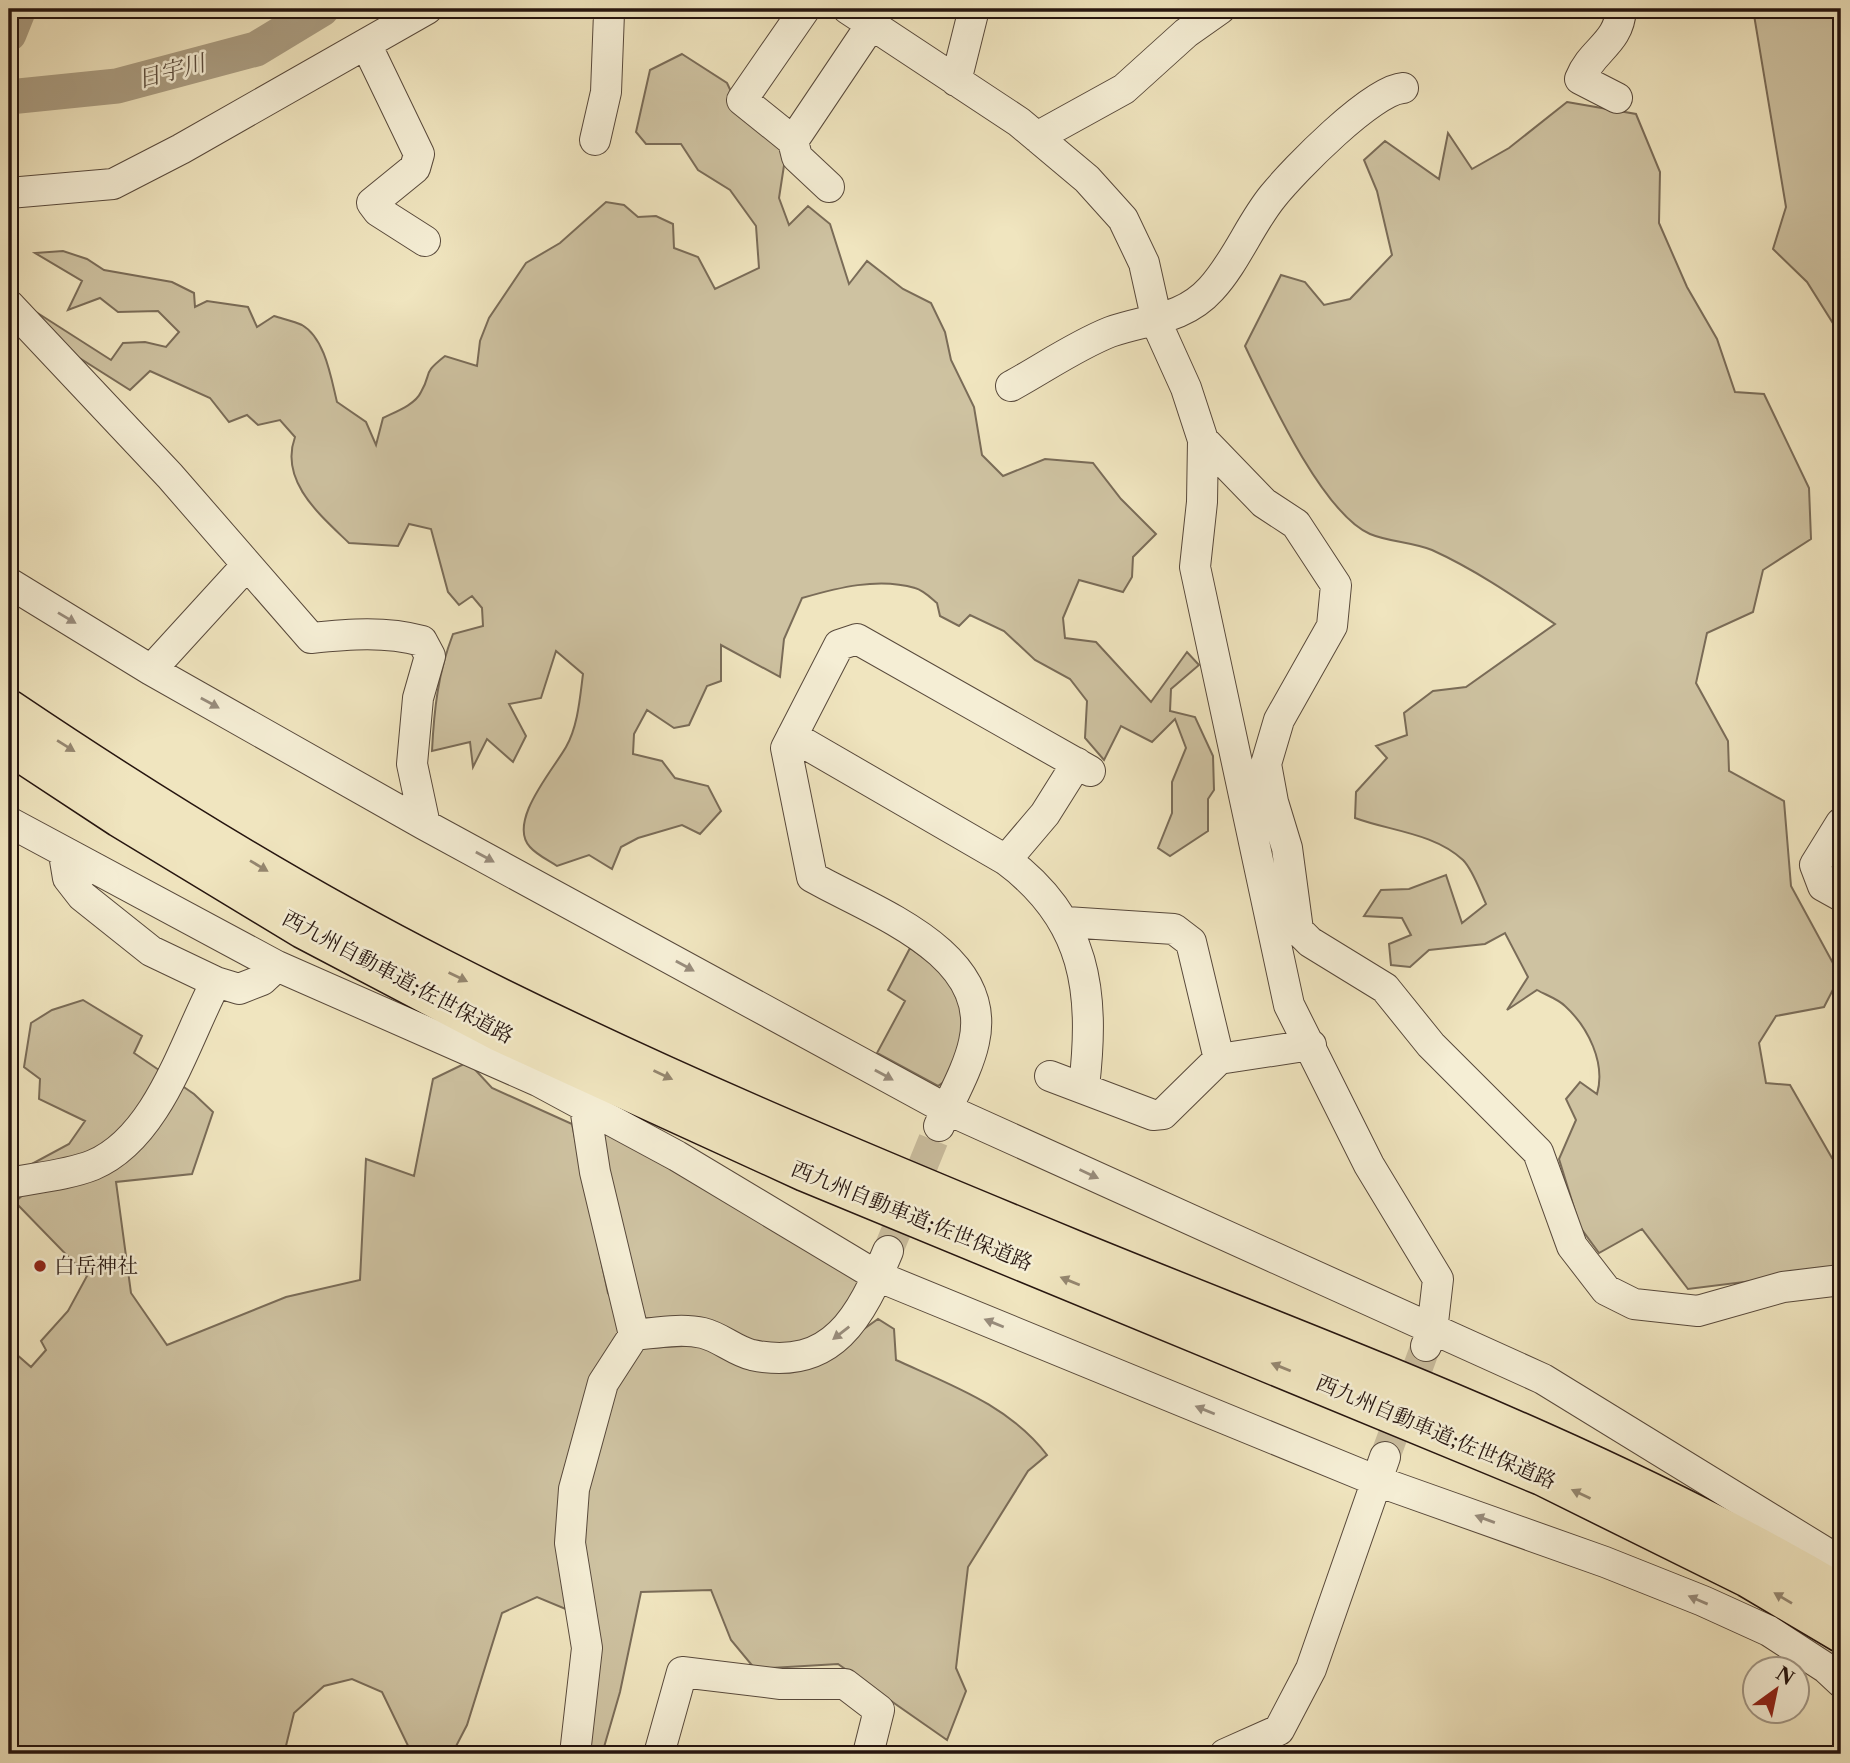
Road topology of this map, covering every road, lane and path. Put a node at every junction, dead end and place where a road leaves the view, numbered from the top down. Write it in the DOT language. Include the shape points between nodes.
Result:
graph roads {
  1 [pos="428,9"];
  2 [pos="606,9"];
  3 [pos="805,9"];
  4 [pos="974,9"];
  5 [pos="1220,9"];
  6 [pos="1621,9"];
  7 [pos="860,17"];
  8 [pos="366,44"];
  9 [pos="956,81"];
  10 [pos="1403,88"];
  11 [pos="1617,98"];
  12 [pos="1037,137"];
  13 [pos="595,140"];
  14 [pos="793,141"];
  15 [pos="829,187"];
  16 [pos="9,193"];
  17 [pos="425,241"];
  18 [pos="9,305"];
  19 [pos="1157,320"];
  20 [pos="1011,386"];
  21 [pos="1203,440"];
  22 [pos="246,566"];
  23 [pos="9,583"];
  24 [pos="150,670"];
  25 [pos="9,709"];
  26 [pos="792,736"];
  27 [pos="9,746"];
  28 [pos="9,822"];
  29 [pos="1841,823"];
  30 [pos="425,825"];
  31 [pos="64,853"];
  32 [pos="1006,860"];
  33 [pos="1841,896"];
  34 [pos="1066,922"];
  35 [pos="277,965"];
  36 [pos="216,982"];
  37 [pos="1311,1045"];
  38 [pos="1219,1059"];
  39 [pos="1050,1076"];
  40 [pos="1084,1087"];
  41 [pos="585,1107"];
  42 [pos="942,1117"];
  43 [pos="9,1184"];
  44 [pos="882,1264"];
  45 [pos="1841,1280"];
  46 [pos="634,1335"];
  47 [pos="1429,1339"];
  48 [pos="1381,1469"];
  49 [pos="1841,1562"];
  50 [pos="1841,1594"];
  51 [pos="1841,1633"];
  52 [pos="1841,1682"];
  53 [pos="575,1754"];
  54 [pos="659,1754"];
  55 [pos="868,1754"];
  56 [pos="1225,1754"];
  1 -- 8 [label="street"];
  2 -- 13 [label="street" via="606,92"];
  3 -- 14 [label="street" via="742,100"];
  4 -- 9 [label="street"];
  5 -- 12 [label="street" via="1124,89"];
  6 -- 11 [label="street" via="1620,26 1585,66 1580,79"];
  7 -- 9 [label="street"];
  7 -- 14 [label="street"];
  8 -- 16 [label="street" via="113,184"];
  8 -- 17 [label="street" via="419,153 415,168 372,203"];
  9 -- 12 [label="street"];
  10 -- 19 [label="street" via="1375,100 1300,167 1273,197 1200,302"];
  12 -- 19 [label="street" via="1087,179 1123,219 1144,263"];
  14 -- 15 [label="street" via="797,157"];
  18 -- 22 [label="street" via="170,476"];
  19 -- 20 [label="street" via="1078,347"];
  19 -- 21 [label="street"];
  21 -- 37 [label="street" via="1195,567 1289,1005"];
  21 -- 45 [label="street" via="1264,503 1296,524 1336,585 1332,626 1279,720 1266,764 1287,848 1298,930 1385,988 1431,1045 1538,1152 1572,1245 1606,1290 1634,1304 1698,1311 1783,1287"];
  22 -- 24 [label="street"];
  22 -- 30 [label="street" via="312,638 363,633 422,640 430,656 418,698 412,764"];
  23 -- 24 [label="street, one-way"];
  24 -- 30 [label="street, one-way"];
  25 -- 50 [label="highway, 西九州自動車道;佐世保道路, one-way" via="344,917 559,1027 801,1135 1539,1440 1711,1520"];
  26 -- 32 [label="street"];
  26 -- 32 [label="street" via="839,645 857,639 1084,767"];
  26 -- 42 [label="street" via="786,748 812,877 933,944 952,960 968,985 977,1014 974,1043"];
  51 -- 27 [label="highway, 西九州自動車道;佐世保道路, one-way" via="1748,1577 1542,1476 805,1172 499,1032 292,922"];
  28 -- 31 [label="street"];
  29 -- 33 [label="street" via="1815,865 1823,886"];
  30 -- 42 [label="street, one-way"];
  31 -- 35 [label="street"];
  31 -- 36 [label="street" via="68,878 82,896 151,951"];
  32 -- 34 [label="street" via="1029,877"];
  34 -- 38 [label="street" via="1174,929 1191,942"];
  34 -- 40 [label="street" via="1089,996"];
  35 -- 36 [label="street" via="262,979 239,989"];
  35 -- 41 [label="street" via="538,1081"];
  36 -- 43 [label="street" via="177,1067 145,1122 123,1146 92,1165"];
  37 -- 38 [label="street"];
  37 -- 47 [label="street" via="1369,1166 1438,1279"];
  38 -- 40 [label="street" via="1163,1114 1153,1115"];
  39 -- 40 [label="street"];
  41 -- 44 [label="street"];
  41 -- 46 [label="street" via="595,1172"];
  42 -- 47 [label="street, one-way"];
  44 -- 46 [label="street, one-way" via="849,1328 810,1355 779,1359 749,1354 704,1333"];
  48 -- 44 [label="street, one-way"];
  46 -- 53 [label="street" via="603,1383 574,1489 570,1543 587,1648"];
  47 -- 49 [label="street" via="1543,1379"];
  52 -- 48 [label="street, one-way" via="1769,1631"];
  48 -- 56 [label="street" via="1311,1669 1279,1730"];
  54 -- 55 [label="street" via="682,1672 781,1684 845,1684 879,1710"];
}
